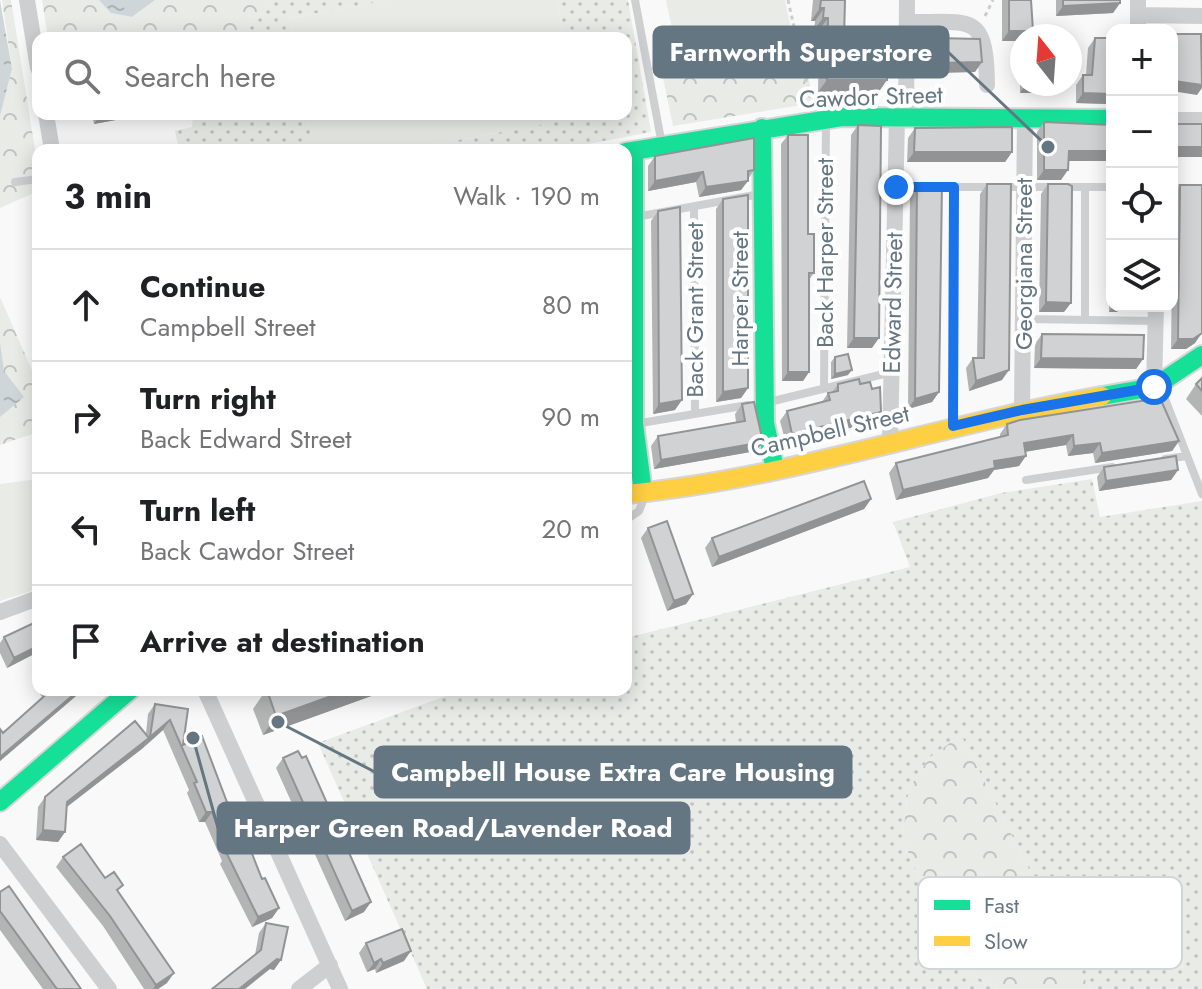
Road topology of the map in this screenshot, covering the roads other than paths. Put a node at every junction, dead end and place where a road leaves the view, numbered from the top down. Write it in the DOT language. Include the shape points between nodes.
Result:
graph roads {
  1 [pos="27,0"];
  2 [pos="635,0"];
  3 [pos="907,0"];
  4 [pos="1138,15"];
  5 [pos="1202,16"];
  6 [pos="907,22"];
  7 [pos="32,32"];
  8 [pos="987,85"];
  9 [pos="901,117"];
  10 [pos="1025,118"];
  11 [pos="820,119"];
  12 [pos="1106,119"];
  13 [pos="47,120"];
  14 [pos="1178,120"];
  15 [pos="1202,120"];
  16 [pos="762,128"];
  17 [pos="51,144"];
  18 [pos="662,146"];
  19 [pos="632,152"];
  20 [pos="632,178"];
  21 [pos="32,180"];
  22 [pos="15,182"];
  23 [pos="896,187"];
  24 [pos="954,187"];
  25 [pos="1025,187"];
  26 [pos="1085,187"];
  27 [pos="1106,187"];
  28 [pos="1178,188"];
  29 [pos="1202,188"];
  30 [pos="764,194"];
  31 [pos="694,207"];
  32 [pos="635,217"];
  33 [pos="1156,313"];
  34 [pos="1025,319"];
  35 [pos="1085,320"];
  36 [pos="632,341"];
  37 [pos="1202,355"];
  38 [pos="892,372"];
  39 [pos="1157,386"];
  40 [pos="824,388"];
  41 [pos="765,402"];
  42 [pos="1022,410"];
  43 [pos="695,414"];
  44 [pos="632,424"];
  45 [pos="953,426"];
  46 [pos="632,439"];
  47 [pos="890,442"];
  48 [pos="1187,456"];
  49 [pos="1158,460"];
  50 [pos="1129,465"];
  51 [pos="775,469"];
  52 [pos="1026,480"];
  53 [pos="639,493"];
  54 [pos="1202,494"];
  55 [pos="632,516"];
  56 [pos="32,600"];
  57 [pos="0,612"];
  58 [pos="123,696"];
  59 [pos="208,696"];
  60 [pos="0,802"];
  61 [pos="0,844"];
  62 [pos="330,965"];
  63 [pos="109,989"];
  64 [pos="299,989"];
  65 [pos="340,989"];
  1 -- 7 [label="street"];
  2 -- 18 [label="lane"];
  3 -- 6 [label="street, Edward Street"];
  4 -- 5 [label="street"];
  6 -- 8 [label="street" via="964,23 979,31 986,44"];
  6 -- 9 [label="street, Edward Street"];
  9 -- 10 [label="street, Cawdor Street"];
  9 -- 11 [label="street, Cawdor Street"];
  9 -- 23 [label="street, Edward Street"];
  10 -- 12 [label="street, Cawdor Street"];
  10 -- 25 [label="street, Georgiana Street"];
  11 -- 16 [label="street, Cawdor Street"];
  11 -- 40 [label="lane, Back Harper Street"];
  13 -- 17 [label="street"];
  14 -- 15 [label="street"];
  16 -- 18 [label="street, Cawdor Street"];
  16 -- 30 [label="street, Harper Street"];
  18 -- 19 [label="street, Cawdor Street"];
  20 -- 32 [label="street"];
  21 -- 22 [label="lane"];
  23 -- 24 [label="lane"];
  23 -- 38 [label="street, Edward Street"];
  24 -- 25 [label="lane"];
  24 -- 45 [label="lane"];
  25 -- 26 [label="lane"];
  25 -- 34 [label="street, Georgiana Street"];
  26 -- 27 [label="lane"];
  26 -- 35 [label="lane"];
  28 -- 29 [label="lane"];
  30 -- 31 [label="lane"];
  30 -- 41 [label="street, Harper Street"];
  31 -- 32 [label="lane"];
  31 -- 43 [label="lane, Back Grant Street"];
  32 -- 36 [label="street"];
  33 -- 35 [label="lane"];
  33 -- 39 [label="street"];
  34 -- 35 [label="lane"];
  34 -- 42 [label="street, Georgiana Street"];
  37 -- 39 [label="street, Campbell Street"];
  38 -- 40 [label="lane"];
  38 -- 47 [label="street, Edward Street"];
  39 -- 42 [label="street, Campbell Street"];
  39 -- 48 [label="lane"];
  40 -- 41 [label="lane"];
  41 -- 43 [label="lane"];
  41 -- 51 [label="street, Harper Street"];
  42 -- 45 [label="street, Campbell Street"];
  43 -- 44 [label="lane"];
  45 -- 47 [label="street, Campbell Street"];
  46 -- 53 [label="street"];
  47 -- 51 [label="street, Campbell Street"];
  48 -- 49 [label="lane"];
  48 -- 54 [label="lane"];
  50 -- 52 [label="lane"];
  51 -- 53 [label="street, Campbell Street"];
  53 -- 55 [label="lane" via="639,511"];
  56 -- 57 [label="street"];
  58 -- 60 [label="street"];
  59 -- 62 [label="street"];
  61 -- 63 [label="street"];
  62 -- 64 [label="street"];
  62 -- 65 [label="street"];
}
